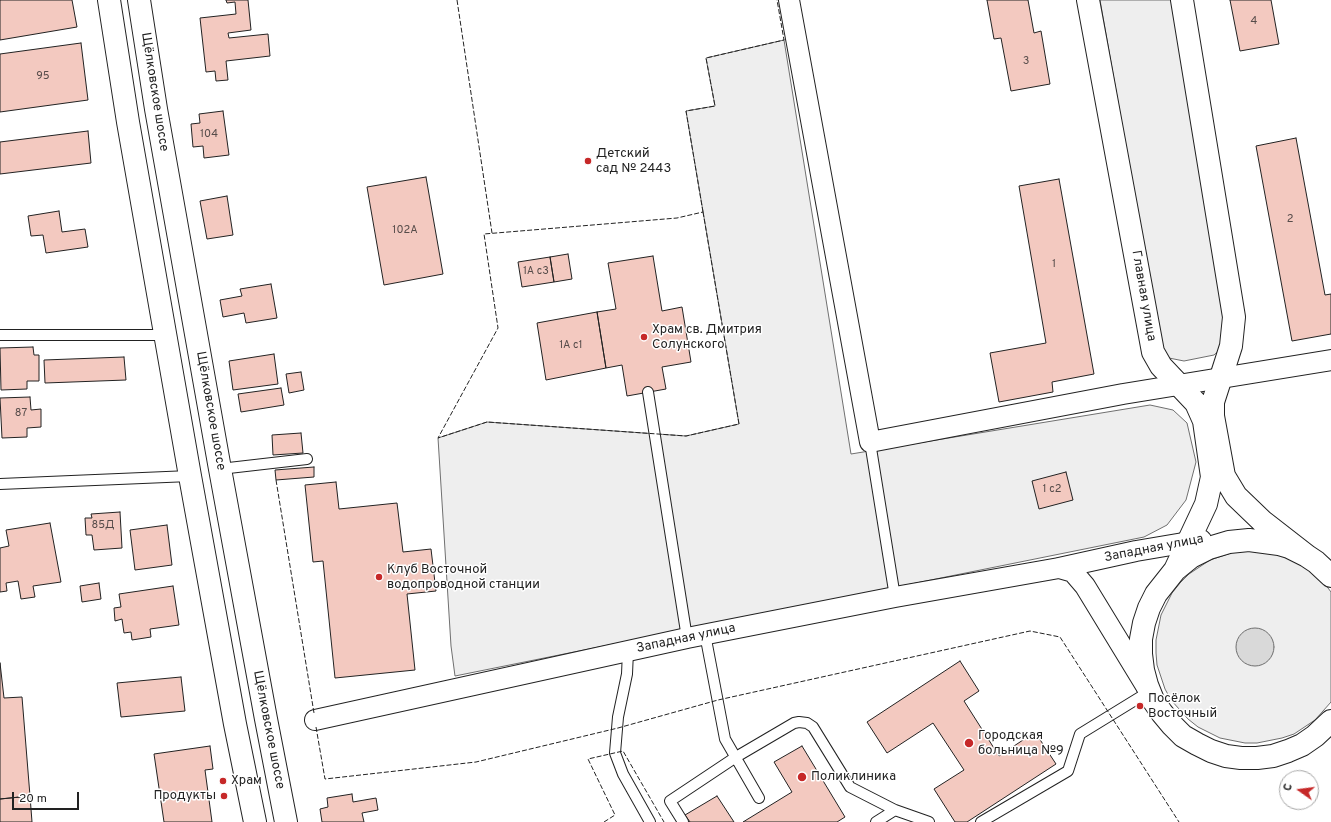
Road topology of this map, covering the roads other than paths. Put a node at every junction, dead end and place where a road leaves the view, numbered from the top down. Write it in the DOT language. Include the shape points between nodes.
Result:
graph roads {
  1 [pos="109,0"];
  2 [pos="139,0"];
  3 [pos="789,0"];
  4 [pos="1088,0"];
  5 [pos="1182,0"];
  6 [pos="0,335"];
  7 [pos="165,335"];
  8 [pos="1331,360"];
  9 [pos="1220,378"];
  10 [pos="1178,384"];
  11 [pos="648,392"];
  12 [pos="870,442"];
  13 [pos="307,459"];
  14 [pos="220,469"];
  15 [pos="190,476"];
  16 [pos="0,484"];
  17 [pos="1249,540"];
  18 [pos="1188,542"];
  19 [pos="1307,556"];
  20 [pos="1059,568"];
  21 [pos="1175,570"];
  22 [pos="1331,576"];
  23 [pos="895,597"];
  24 [pos="696,636"];
  25 [pos="628,651"];
  26 [pos="1150,691"];
  27 [pos="315,720"];
  28 [pos="1331,721"];
  29 [pos="1323,731"];
  30 [pos="736,757"];
  31 [pos="759,798"];
  32 [pos="895,810"];
  33 [pos="255,822"];
  34 [pos="286,822"];
  35 [pos="650,822"];
  36 [pos="683,822"];
  37 [pos="876,822"];
  38 [pos="929,822"];
  39 [pos="981,822"];
  1 -- 7 [label="street"];
  2 -- 14 [label="street, Щёлковское шоссе"];
  3 -- 12 [label="street" via="789,34"];
  4 -- 10 [label="street, Главная улица" via="1153,352 1161,366"];
  5 -- 9 [label="street" via="1234,317 1232,346"];
  6 -- 7 [label="lane"];
  7 -- 15 [label="street"];
  8 -- 9 [label="street"];
  9 -- 10 [label="street"];
  9 -- 19 [label="street" via="1213,402 1213,416 1224,476 1236,496"];
  10 -- 12 [label="street"];
  10 -- 18 [label="street, Главная улица" via="1196,403 1204,421 1212,478 1206,504"];
  11 -- 24 [label="lane"];
  12 -- 23 [label="lane"];
  13 -- 14 [label="lane"];
  14 -- 34 [label="street, Щёлковское шоссе"];
  15 -- 16 [label="lane"];
  15 -- 33 [label="street"];
  17 -- 18 [label="street, Западная улица" via="1208,538"];
  17 -- 19 [label="street" via="1279,544"];
  17 -- 21 [label="street" via="1209,548 1191,557"];
  18 -- 20 [label="street, Западная улица" via="1136,550"];
  18 -- 21 [label="street, Главная улица"];
  19 -- 22 [label="street"];
  20 -- 23 [label="street, Западная улица"];
  20 -- 26 [label="street" via="1073,572 1085,586"];
  21 -- 26 [label="street" via="1156,594 1144,623 1141,654"];
  23 -- 24 [label="street, Западная улица"];
  24 -- 25 [label="street, Западная улица"];
  24 -- 30 [label="lane" via="725,739"];
  25 -- 27 [label="street, Западная улица"];
  25 -- 35 [label="lane" via="615,753 623,774"];
  26 -- 29 [label="street" via="1162,713 1183,736 1226,756 1273,756 1302,745"];
  26 -- 39 [label="lane" via="1080,734 1068,771"];
  28 -- 29 [label="street"];
  30 -- 31 [label="lane"];
  30 -- 32 [label="lane" via="794,723 807,723 813,727 850,787"];
  30 -- 36 [label="lane" via="670,801"];
  32 -- 37 [label="lane"];
  32 -- 38 [label="lane"];
}
